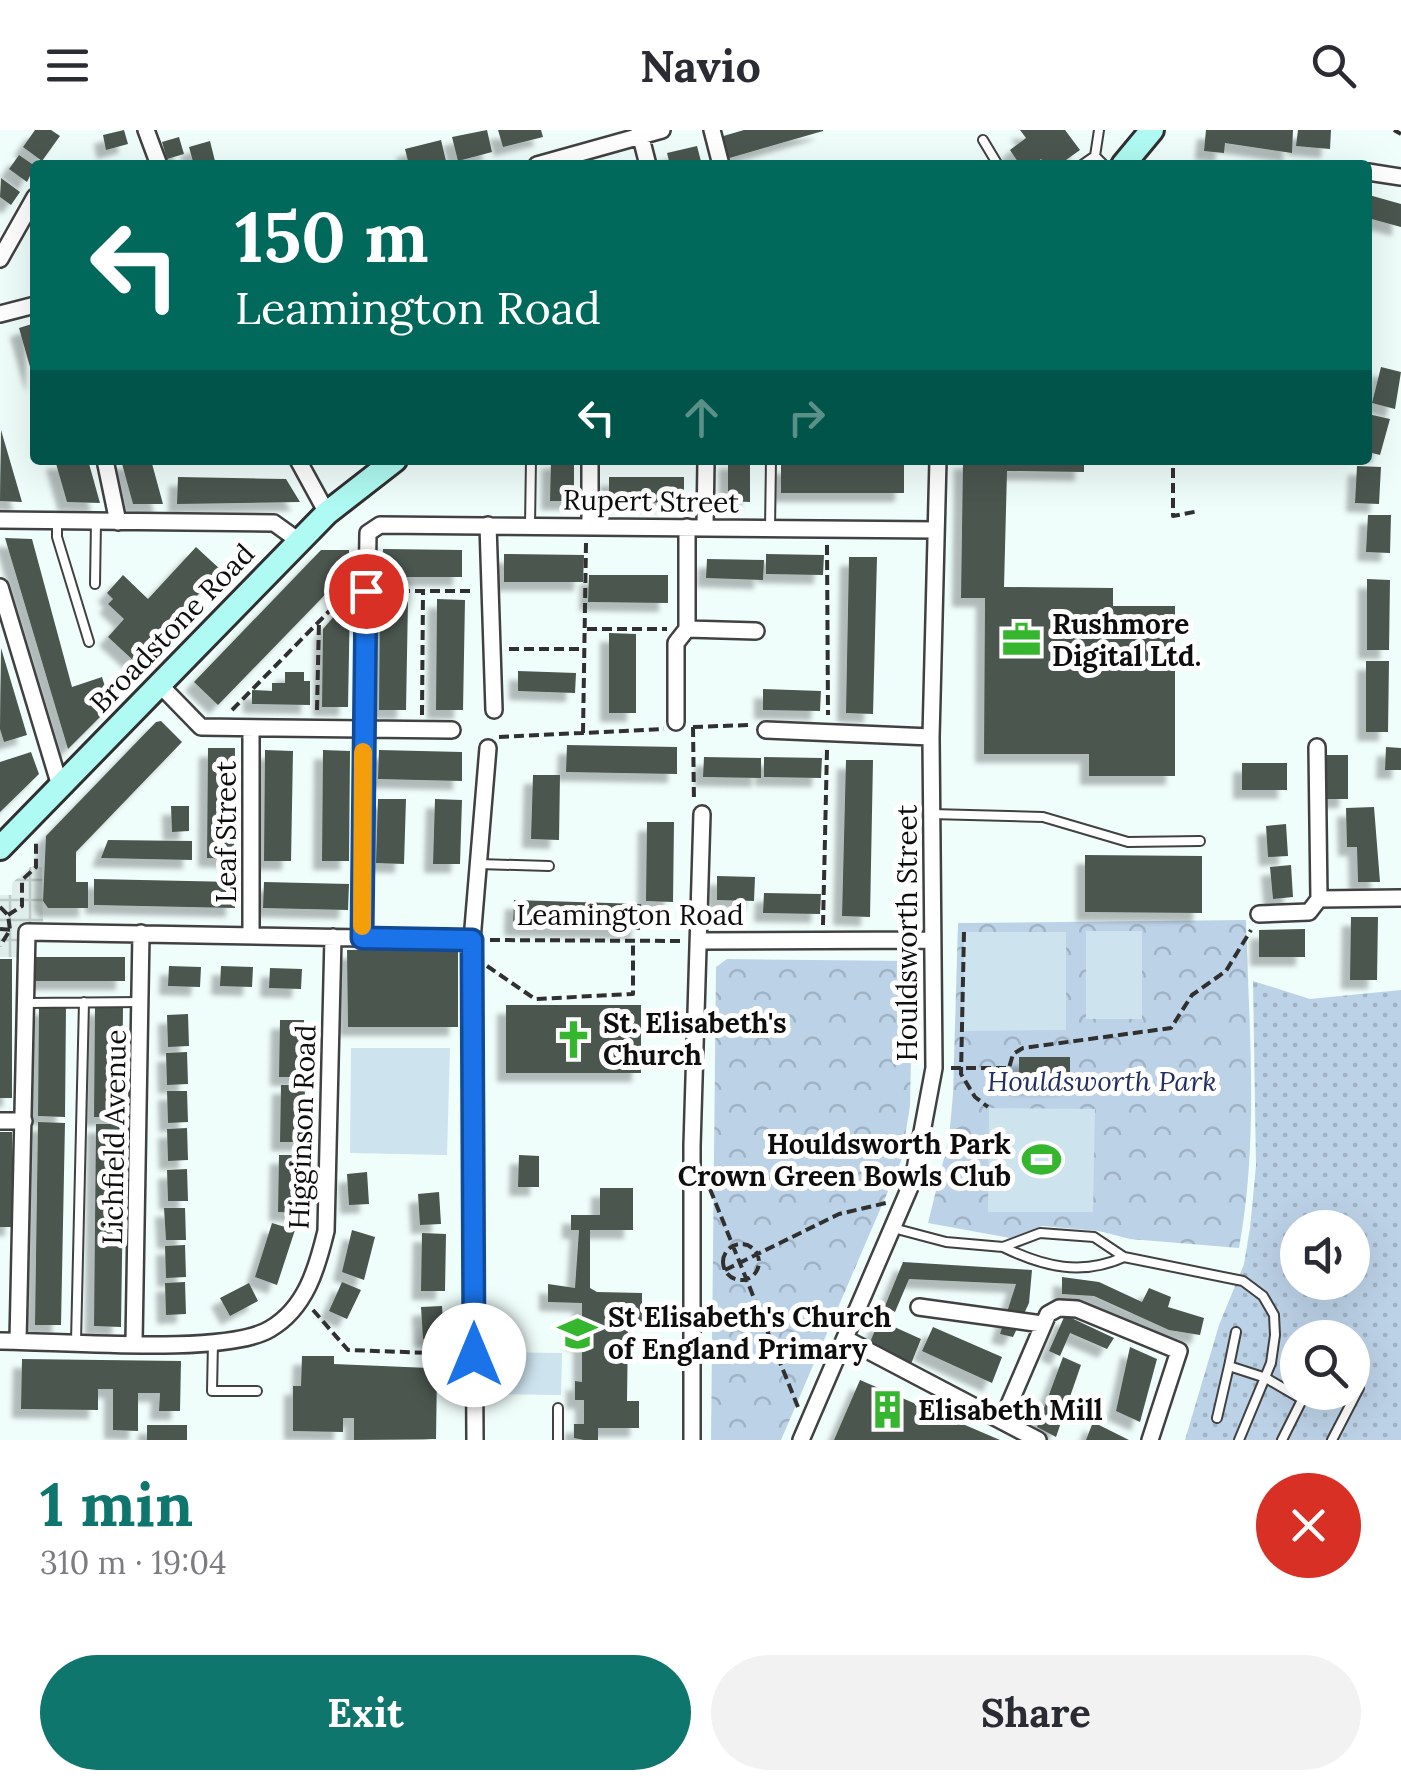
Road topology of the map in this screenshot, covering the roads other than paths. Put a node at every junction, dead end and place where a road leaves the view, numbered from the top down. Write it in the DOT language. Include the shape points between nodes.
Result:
graph roads {
  1 [pos="146,130"];
  2 [pos="662,130"];
  3 [pos="712,130"];
  4 [pos="1099,130"];
  5 [pos="1152,130"];
  6 [pos="640,132"];
  7 [pos="983,140"];
  8 [pos="1095,156"];
  9 [pos="157,160"];
  10 [pos="553,160"];
  11 [pos="647,160"];
  12 [pos="720,160"];
  13 [pos="995,160"];
  14 [pos="1089,160"];
  15 [pos="1099,160"];
  16 [pos="1127,160"];
  17 [pos="1372,173"];
  18 [pos="1401,177"];
  19 [pos="30,206"];
  20 [pos="0,259"];
  21 [pos="30,306"];
  22 [pos="0,314"];
  23 [pos="105,465"];
  24 [pos="301,465"];
  25 [pos="389,465"];
  26 [pos="531,465"];
  27 [pos="590,465"];
  28 [pos="706,465"];
  29 [pos="772,465"];
  30 [pos="938,465"];
  31 [pos="327,513"];
  32 [pos="0,520"];
  33 [pos="57,521"];
  34 [pos="96,521"];
  35 [pos="118,522"];
  36 [pos="530,524"];
  37 [pos="488,525"];
  38 [pos="588,526"];
  39 [pos="687,526"];
  40 [pos="705,527"];
  41 [pos="770,528"];
  42 [pos="936,530"];
  43 [pos="300,541"];
  44 [pos="95,584"];
  45 [pos="0,587"];
  46 [pos="687,629"];
  47 [pos="756,631"];
  48 [pos="89,642"];
  49 [pos="160,685"];
  50 [pos="494,710"];
  51 [pos="676,722"];
  52 [pos="251,728"];
  53 [pos="452,730"];
  54 [pos="766,730"];
  55 [pos="364,731"];
  56 [pos="931,737"];
  57 [pos="488,743"];
  58 [pos="1317,748"];
  59 [pos="60,786"];
  60 [pos="702,814"];
  61 [pos="932,814"];
  62 [pos="1200,841"];
  63 [pos="0,848"];
  64 [pos="479,864"];
  65 [pos="549,866"];
  66 [pos="1401,898"];
  67 [pos="1320,900"];
  68 [pos="1259,914"];
  69 [pos="141,933"];
  70 [pos="251,936"];
  71 [pos="332,937"];
  72 [pos="362,938"];
  73 [pos="932,940"];
  74 [pos="700,941"];
  75 [pos="472,948"];
  76 [pos="84,1002"];
  77 [pos="142,1002"];
  78 [pos="27,1003"];
  79 [pos="0,1121"];
  80 [pos="24,1121"];
  81 [pos="893,1228"];
  82 [pos="1004,1247"];
  83 [pos="1124,1257"];
  84 [pos="920,1307"];
  85 [pos="1042,1324"];
  86 [pos="1236,1332"];
  87 [pos="846,1339"];
  88 [pos="0,1341"];
  89 [pos="76,1341"];
  90 [pos="18,1342"];
  91 [pos="134,1342"];
  92 [pos="213,1342"];
  93 [pos="1229,1366"];
  94 [pos="1266,1378"];
  95 [pos="1280,1385"];
  96 [pos="258,1391"];
  97 [pos="558,1408"];
  98 [pos="1297,1410"];
  99 [pos="1348,1410"];
  100 [pos="1217,1418"];
  101 [pos="1002,1421"];
  102 [pos="805,1432"];
  103 [pos="475,1440"];
  104 [pos="558,1440"];
  105 [pos="692,1440"];
  106 [pos="1038,1440"];
  107 [pos="1150,1440"];
  108 [pos="1239,1440"];
  109 [pos="1282,1440"];
  110 [pos="1332,1440"];
  1 -- 9 [label="street"];
  2 -- 6 [label="street"];
  3 -- 12 [label="street"];
  4 -- 8 [label="lane"];
  5 -- 16 [label="main road"];
  6 -- 10 [label="street"];
  6 -- 11 [label="street"];
  7 -- 13 [label="lane"];
  8 -- 14 [label="lane"];
  8 -- 15 [label="lane"];
  17 -- 18 [label="street"];
  19 -- 20 [label="street"];
  21 -- 22 [label="street"];
  23 -- 35 [label="street"];
  24 -- 31 [label="street"];
  25 -- 31 [label="main road, Broadstone Road"];
  26 -- 36 [label="lane"];
  27 -- 38 [label="street"];
  28 -- 40 [label="street"];
  29 -- 41 [label="lane"];
  30 -- 42 [label="street, Houldsworth Street"];
  31 -- 43 [label="main road, Broadstone Road"];
  32 -- 33 [label="street"];
  33 -- 34 [label="street"];
  33 -- 48 [label="lane"];
  34 -- 35 [label="street"];
  34 -- 44 [label="lane"];
  35 -- 43 [label="street" via="274,524"];
  36 -- 37 [label="street, Rupert Street"];
  36 -- 38 [label="street, Rupert Street"];
  37 -- 50 [label="street"];
  37 -- 55 [label="street, Rupert Street" via="380,525 368,533"];
  38 -- 39 [label="street, Rupert Street"];
  39 -- 40 [label="street, Rupert Street"];
  39 -- 46 [label="street"];
  40 -- 41 [label="street, Rupert Street"];
  41 -- 42 [label="street, Rupert Street"];
  42 -- 56 [label="street, Houldsworth Street"];
  43 -- 49 [label="main road, Broadstone Road"];
  45 -- 59 [label="street"];
  46 -- 47 [label="street"];
  46 -- 51 [label="street" via="676,643"];
  49 -- 52 [label="street" via="201,727"];
  49 -- 59 [label="main road, Broadstone Road"];
  52 -- 55 [label="street"];
  52 -- 70 [label="street, Leaf Street"];
  53 -- 55 [label="street"];
  54 -- 56 [label="street"];
  55 -- 72 [label="street"];
  56 -- 61 [label="street, Houldsworth Street"];
  57 -- 64 [label="street"];
  58 -- 67 [label="street"];
  59 -- 63 [label="main road, Broadstone Road"];
  60 -- 74 [label="street"];
  61 -- 62 [label="lane" via="1043,817 1128,842"];
  61 -- 73 [label="street, Houldsworth Street"];
  64 -- 65 [label="lane"];
  64 -- 75 [label="street"];
  66 -- 67 [label="street"];
  67 -- 68 [label="street" via="1309,912"];
  69 -- 70 [label="street"];
  69 -- 77 [label="street, Lichfield Avenue"];
  69 -- 78 [label="street" via="19,931"];
  70 -- 71 [label="street"];
  71 -- 72 [label="street"];
  71 -- 92 [label="street, Higginson Road" via="327,1213 317,1269 303,1297 271,1328"];
  72 -- 75 [label="street"];
  73 -- 74 [label="street, Leamington Road"];
  73 -- 81 [label="street, Houldsworth Street" via="934,1068 913,1180"];
  74 -- 105 [label="street"];
  75 -- 103 [label="street"];
  76 -- 77 [label="lane"];
  76 -- 78 [label="lane"];
  76 -- 89 [label="lane"];
  77 -- 91 [label="street, Lichfield Avenue"];
  78 -- 80 [label="street"];
  79 -- 80 [label="street"];
  80 -- 90 [label="street"];
  81 -- 82 [label="lane"];
  81 -- 87 [label="street, Houldsworth Street"];
  82 -- 83 [label="lane" via="1041,1265 1098,1268"];
  82 -- 83 [label="lane" via="1040,1233 1094,1237"];
  83 -- 94 [label="lane" via="1205,1270 1243,1281 1264,1296 1275,1335"];
  84 -- 85 [label="street"];
  85 -- 101 [label="street"];
  85 -- 107 [label="street" via="1059,1308 1077,1310 1179,1351"];
  86 -- 93 [label="lane"];
  87 -- 101 [label="street"];
  87 -- 102 [label="street, Houldsworth Street"];
  88 -- 90 [label="street, Higginson Road"];
  89 -- 90 [label="street, Higginson Road"];
  89 -- 91 [label="street, Higginson Road"];
  91 -- 92 [label="street, Higginson Road"];
  92 -- 96 [label="lane" via="212,1390"];
  93 -- 94 [label="lane"];
  93 -- 100 [label="lane"];
  94 -- 95 [label="lane"];
  94 -- 108 [label="lane"];
  97 -- 104 [label="lane"];
  98 -- 109 [label="lane"];
  99 -- 110 [label="lane"];
  101 -- 106 [label="street"];
}
